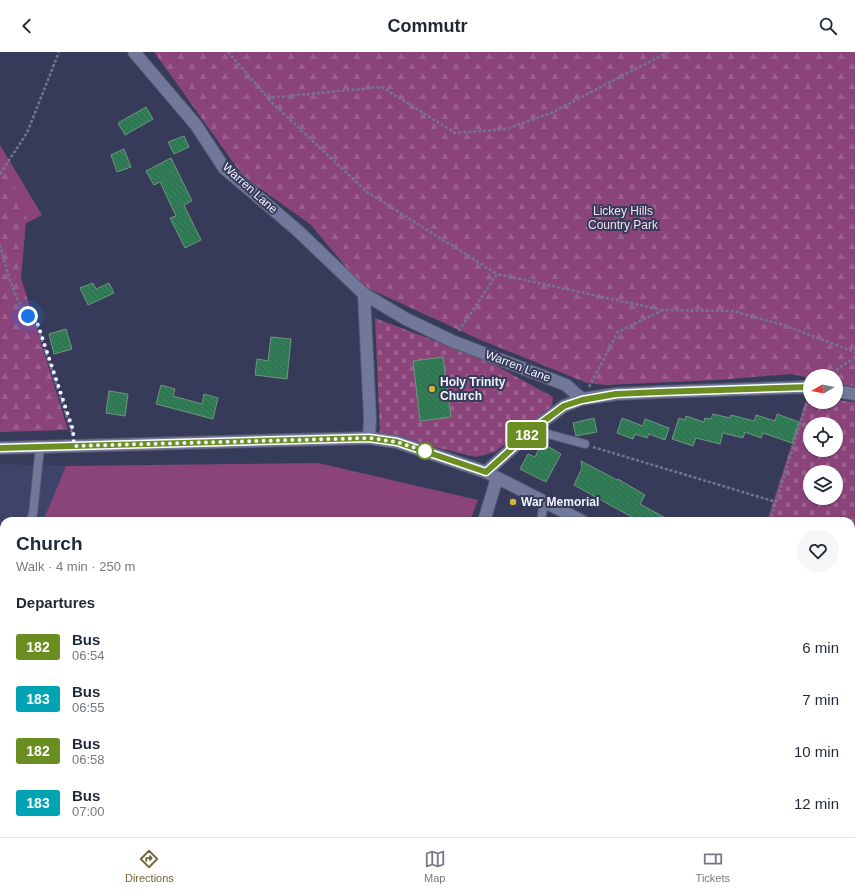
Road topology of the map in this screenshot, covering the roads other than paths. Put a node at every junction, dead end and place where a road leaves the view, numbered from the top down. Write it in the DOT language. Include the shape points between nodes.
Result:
graph roads {
  1 [pos="134,52"];
  2 [pos="364,294"];
  3 [pos="803,387"];
  4 [pos="843,392"];
  5 [pos="855,394"];
  6 [pos="582,400"];
  7 [pos="533,430"];
  8 [pos="369,438"];
  9 [pos="585,444"];
  10 [pos="40,447"];
  11 [pos="0,448"];
  12 [pos="486,472"];
  13 [pos="497,478"];
  14 [pos="544,502"];
  15 [pos="32,517"];
  16 [pos="485,517"];
  17 [pos="542,517"];
  18 [pos="574,517"];
  1 -- 2 [label="street, Warren Lane" via="196,124 224,168 297,230"];
  2 -- 6 [label="street, Warren Lane" via="406,319 452,341 566,384"];
  2 -- 8 [label="street"];
  3 -- 6 [label="street" via="616,394"];
  4 -- 5 [label="street"];
  6 -- 7 [label="street" via="564,406"];
  7 -- 9 [label="lane"];
  7 -- 12 [label="street"];
  8 -- 10 [label="street"];
  8 -- 12 [label="street" via="397,442"];
  10 -- 11 [label="street"];
  10 -- 15 [label="lane"];
  12 -- 13 [label="street"];
  13 -- 14 [label="street"];
  13 -- 16 [label="street"];
  14 -- 17 [label="lane"];
  14 -- 18 [label="street"];
}
